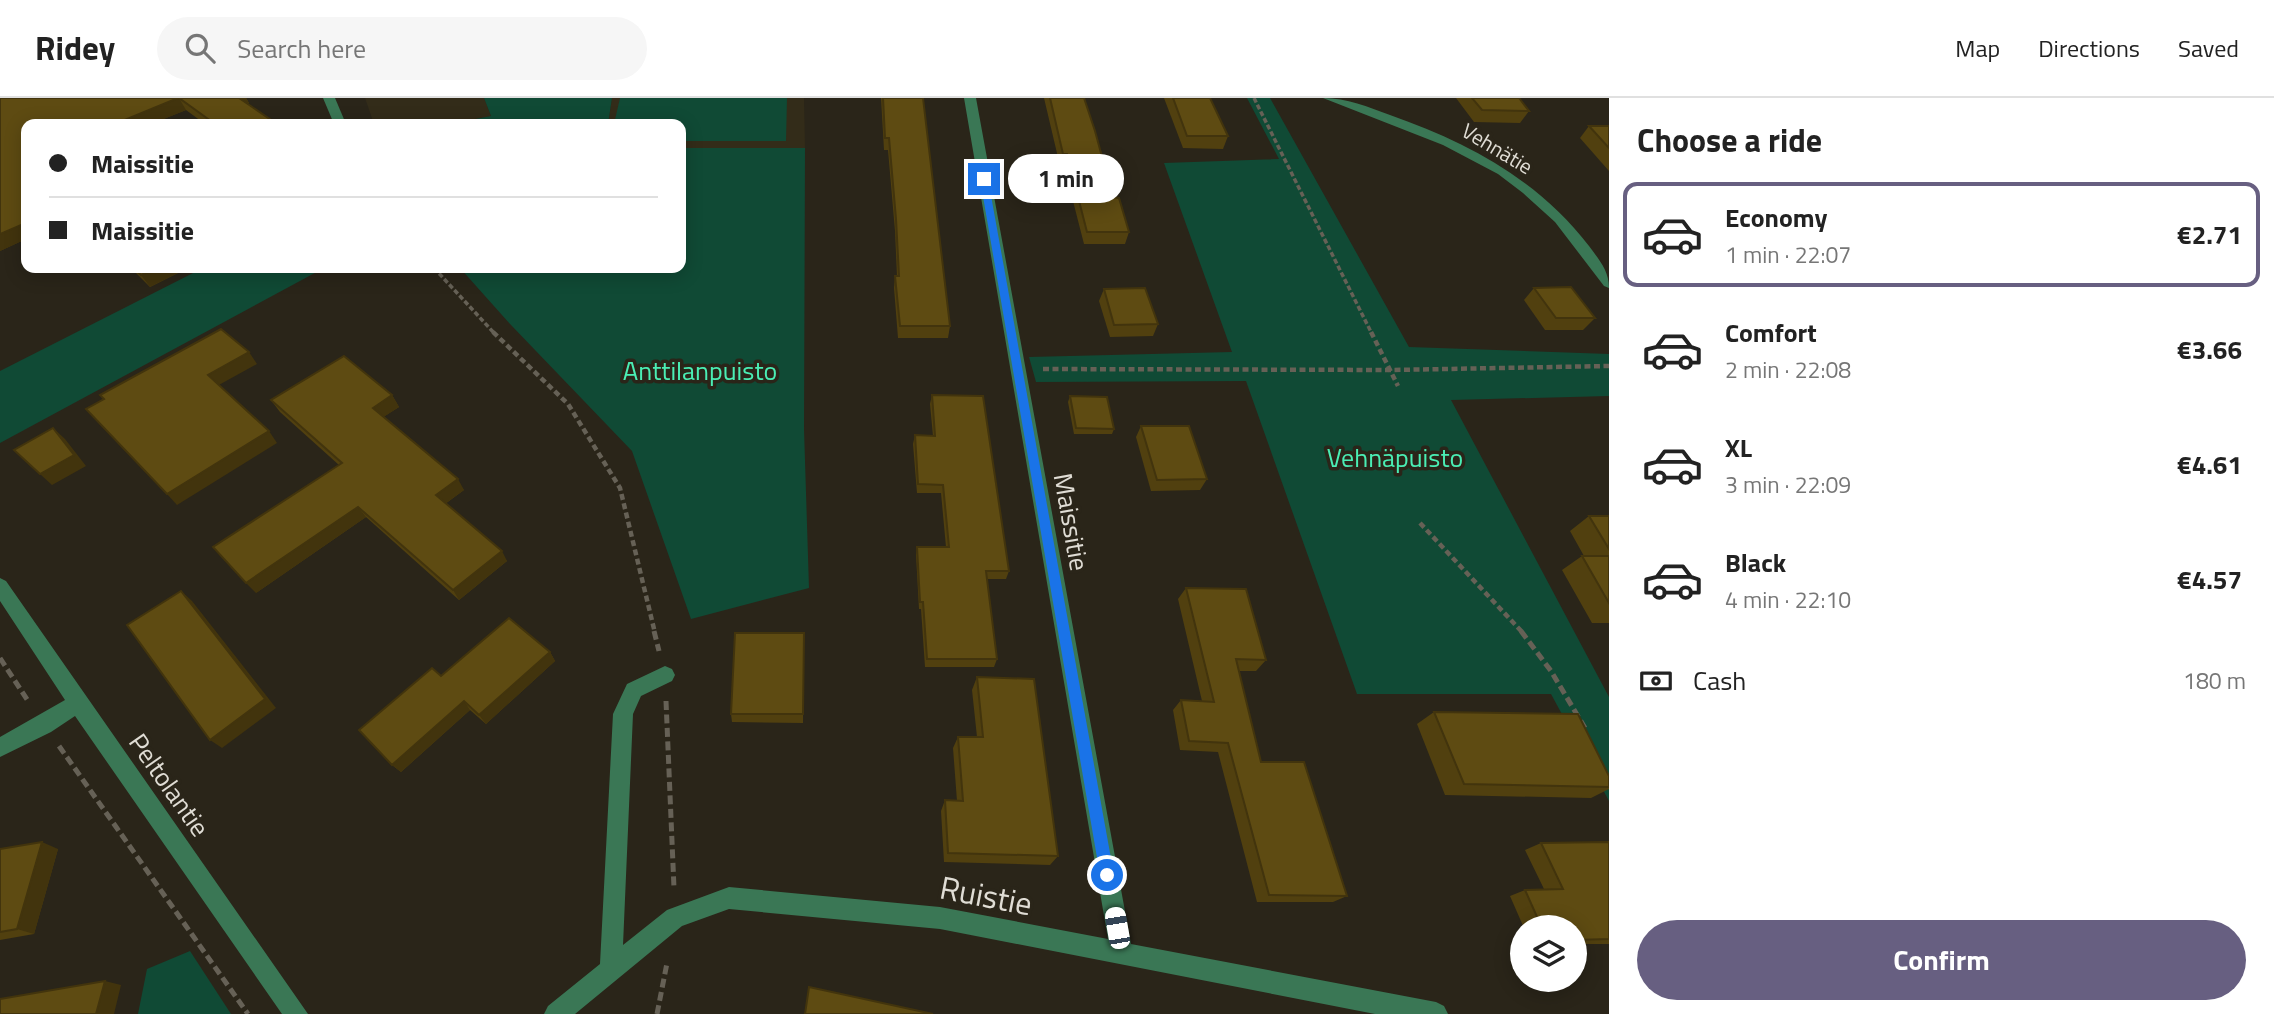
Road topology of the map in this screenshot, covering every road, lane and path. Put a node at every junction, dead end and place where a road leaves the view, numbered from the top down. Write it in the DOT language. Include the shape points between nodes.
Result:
graph roads {
  1 [pos="329,98"];
  2 [pos="970,98"];
  3 [pos="1254,98"];
  4 [pos="1329,98"];
  5 [pos="338,119"];
  6 [pos="438,273"];
  7 [pos="1609,283"];
  8 [pos="1609,366"];
  9 [pos="1017,369"];
  10 [pos="1391,370"];
  11 [pos="1398,386"];
  12 [pos="1420,523"];
  13 [pos="0,586"];
  14 [pos="0,658"];
  15 [pos="665,675"];
  16 [pos="78,703"];
  17 [pos="44,725"];
  18 [pos="1586,731"];
  19 [pos="0,747"];
  20 [pos="675,918"];
  21 [pos="1122,955"];
  22 [pos="611,968"];
  23 [pos="248,1014"];
  24 [pos="296,1014"];
  25 [pos="556,1014"];
  26 [pos="657,1014"];
  27 [pos="1436,1014"];
  1 -- 5 [label="street"];
  2 -- 9 [label="street, Maissitie"];
  3 -- 10 [label="path"];
  4 -- 7 [label="street, Vehnätie" via="1456,144 1510,175 1554,213"];
  6 -- 15 [label="path" via="568,404 620,488"];
  8 -- 10 [label="path"];
  9 -- 10 [label="path"];
  9 -- 21 [label="street, Maissitie"];
  10 -- 11 [label="path"];
  12 -- 18 [label="path" via="1525,634"];
  13 -- 16 [label="street, Peltolantie"];
  14 -- 17 [label="path"];
  15 -- 20 [label="path"];
  15 -- 22 [label="street" via="634,690 623,714"];
  16 -- 17 [label="street"];
  16 -- 24 [label="street, Peltolantie"];
  17 -- 19 [label="street"];
  17 -- 23 [label="path"];
  20 -- 21 [label="street, Ruistie" via="729,898 940,918"];
  20 -- 22 [label="street, Ruistie"];
  20 -- 26 [label="path"];
  21 -- 27 [label="street, Ruistie"];
  22 -- 25 [label="street, Ruistie"];
}
